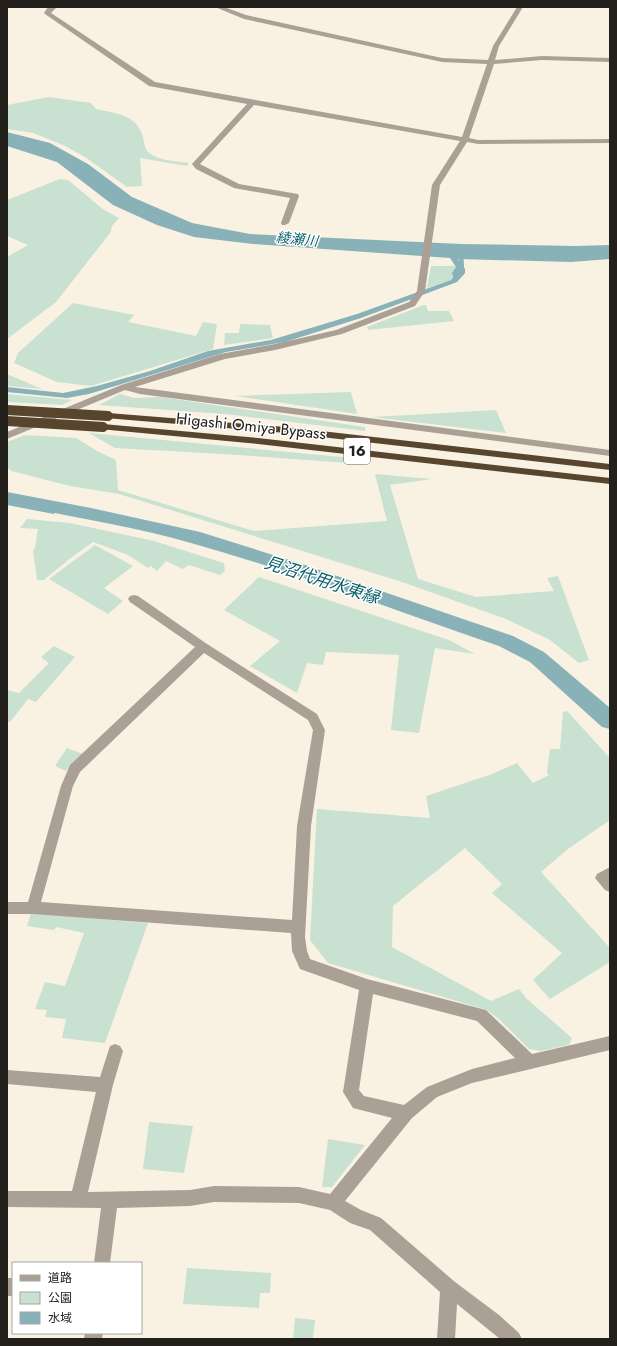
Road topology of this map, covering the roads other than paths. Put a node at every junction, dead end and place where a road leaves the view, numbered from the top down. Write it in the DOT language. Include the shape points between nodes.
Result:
graph roads {
  1 [pos="54,7"];
  2 [pos="218,7"];
  3 [pos="520,7"];
  4 [pos="610,60"];
  5 [pos="491,62"];
  6 [pos="252,103"];
  7 [pos="465,140"];
  8 [pos="610,140"];
  9 [pos="285,223"];
  10 [pos="124,387"];
  11 [pos="7,410"];
  12 [pos="7,422"];
  13 [pos="7,436"];
  14 [pos="610,453"];
  15 [pos="610,467"];
  16 [pos="610,481"];
  17 [pos="134,599"];
  18 [pos="203,647"];
  19 [pos="610,873"];
  20 [pos="610,886"];
  21 [pos="7,908"];
  22 [pos="33,908"];
  23 [pos="299,927"];
  24 [pos="367,986"];
  25 [pos="610,1043"];
  26 [pos="115,1051"];
  27 [pos="529,1062"];
  28 [pos="7,1077"];
  29 [pos="105,1085"];
  30 [pos="406,1113"];
  31 [pos="7,1199"];
  32 [pos="78,1199"];
  33 [pos="110,1200"];
  34 [pos="333,1203"];
  35 [pos="102,1262"];
  36 [pos="449,1288"];
  37 [pos="446,1339"];
  38 [pos="513,1339"];
  1 -- 6 [label="street" via="48,13 152,84"];
  2 -- 5 [label="street" via="244,17 425,57"];
  3 -- 5 [label="street" via="496,46"];
  4 -- 5 [label="street" via="542,58"];
  5 -- 7 [label="street"];
  6 -- 7 [label="street"];
  6 -- 9 [label="street" via="196,164 237,186 295,196"];
  7 -- 8 [label="street"];
  7 -- 10 [label="street" via="436,185 421,288 412,304 339,332 223,356"];
  10 -- 13 [label="street"];
  10 -- 14 [label="street"];
  11 -- 15 [label="highway, Higashi Omiya Bypass / 16, bridge" via="286,430"];
  12 -- 16 [label="highway, Higashi Omiya Bypass / 16, bridge" via="314,447"];
  17 -- 18 [label="street"];
  18 -- 22 [label="street" via="75,769 66,786"];
  18 -- 23 [label="street" via="313,717 319,730 304,826"];
  19 -- 20 [label="street" via="602,878"];
  21 -- 22 [label="street"];
  22 -- 23 [label="street"];
  23 -- 24 [label="street" via="297,942 305,964"];
  24 -- 27 [label="street" via="482,1015"];
  24 -- 30 [label="street" via="351,1092 360,1103"];
  25 -- 27 [label="street"];
  26 -- 29 [label="street"];
  27 -- 30 [label="street" via="472,1076 432,1092"];
  28 -- 29 [label="street"];
  29 -- 32 [label="street"];
  30 -- 34 [label="street"];
  31 -- 32 [label="street"];
  32 -- 33 [label="street"];
  33 -- 34 [label="street" via="190,1198 214,1194 299,1195"];
  33 -- 35 [label="street"];
  34 -- 36 [label="street" via="356,1217 376,1224"];
  36 -- 37 [label="street"];
  36 -- 38 [label="street"];
}
